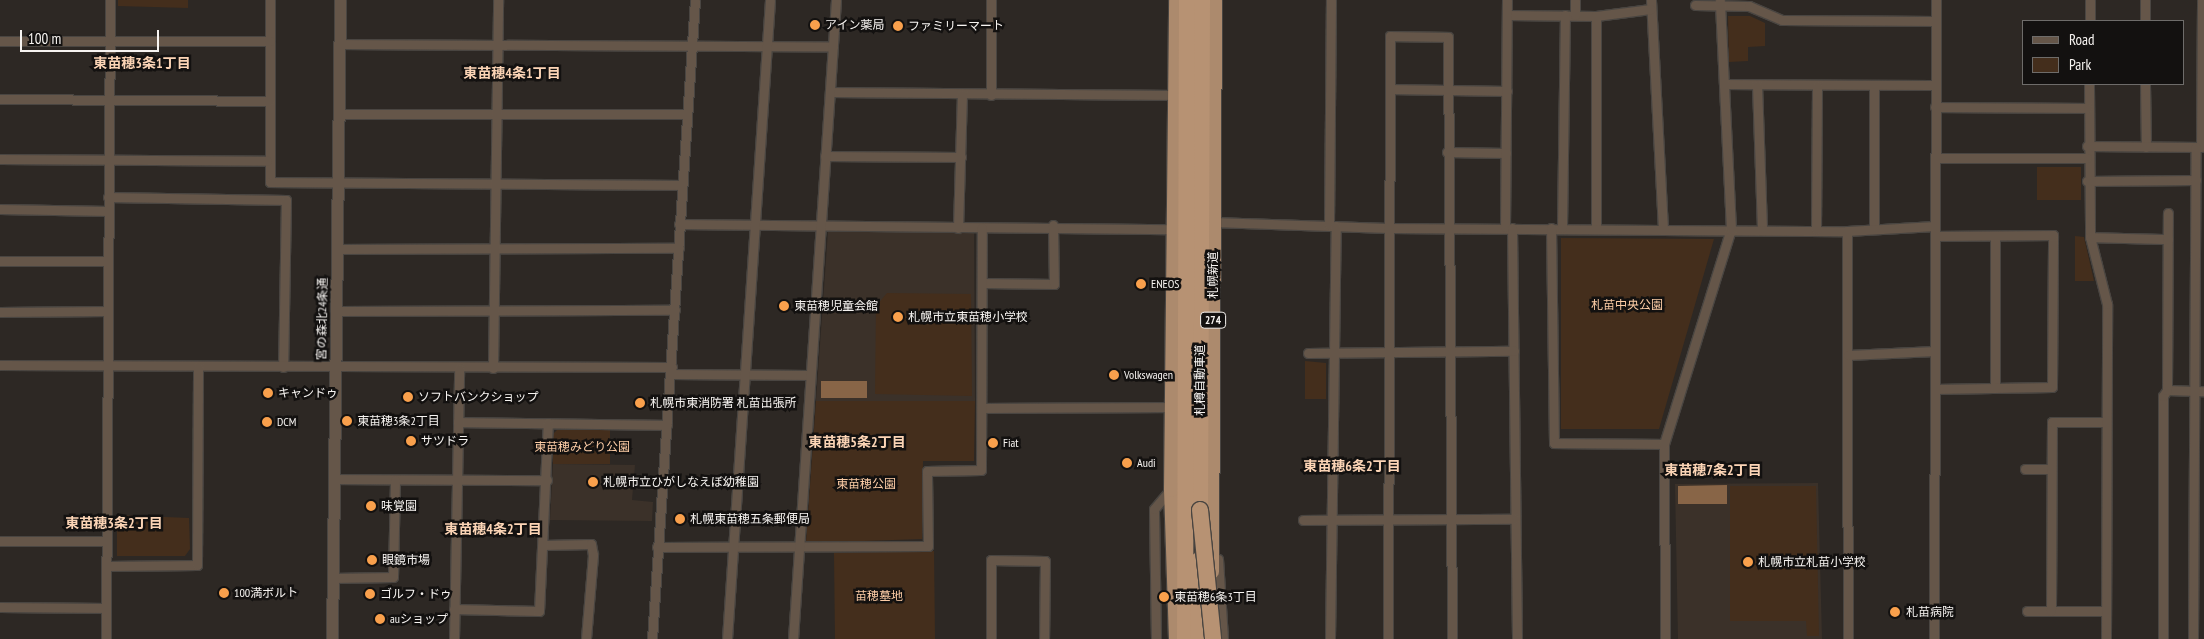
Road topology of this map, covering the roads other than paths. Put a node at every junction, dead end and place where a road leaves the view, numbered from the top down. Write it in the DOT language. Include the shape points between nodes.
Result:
graph roads {
  1 [pos="110,0"];
  2 [pos="270,0"];
  3 [pos="340,0"];
  4 [pos="498,0"];
  5 [pos="695,0"];
  6 [pos="770,0"];
  7 [pos="836,0"];
  8 [pos="991,0"];
  9 [pos="1176,0"];
  10 [pos="1187,0"];
  11 [pos="1202,0"];
  12 [pos="1214,0"];
  13 [pos="1331,0"];
  14 [pos="1507,0"];
  15 [pos="1575,0"];
  16 [pos="1936,0"];
  17 [pos="2090,0"];
  18 [pos="2145,0"];
  19 [pos="2202,0"];
  20 [pos="1720,3"];
  21 [pos="1651,5"];
  22 [pos="1695,5"];
  23 [pos="1507,15"];
  24 [pos="1565,15"];
  25 [pos="1575,15"];
  26 [pos="1596,16"];
  27 [pos="2090,20"];
  28 [pos="2145,20"];
  29 [pos="1935,21"];
  30 [pos="0,40"];
  31 [pos="109,40"];
  32 [pos="270,41"];
  33 [pos="497,43"];
  34 [pos="339,44"];
  35 [pos="692,46"];
  36 [pos="769,46"];
  37 [pos="834,47"];
  38 [pos="1724,84"];
  39 [pos="1756,85"];
  40 [pos="1817,85"];
  41 [pos="1874,85"];
  42 [pos="1935,85"];
  43 [pos="2088,85"];
  44 [pos="2145,85"];
  45 [pos="1390,89"];
  46 [pos="1448,90"];
  47 [pos="1507,91"];
  48 [pos="830,92"];
  49 [pos="2203,93"];
  50 [pos="962,94"];
  51 [pos="991,95"];
  52 [pos="1176,95"];
  53 [pos="0,99"];
  54 [pos="108,100"];
  55 [pos="270,101"];
  56 [pos="1935,107"];
  57 [pos="2088,108"];
  58 [pos="496,112"];
  59 [pos="339,114"];
  60 [pos="687,114"];
  61 [pos="2087,146"];
  62 [pos="2146,147"];
  63 [pos="2200,147"];
  64 [pos="1447,152"];
  65 [pos="1506,153"];
  66 [pos="825,156"];
  67 [pos="961,157"];
  68 [pos="1935,158"];
  69 [pos="2088,158"];
  70 [pos="0,159"];
  71 [pos="108,160"];
  72 [pos="268,161"];
  73 [pos="2196,180"];
  74 [pos="2087,181"];
  75 [pos="495,184"];
  76 [pos="339,185"];
  77 [pos="682,185"];
  78 [pos="108,197"];
  79 [pos="0,210"];
  80 [pos="108,211"];
  81 [pos="2168,213"];
  82 [pos="2200,218"];
  83 [pos="1213,222"];
  84 [pos="757,223"];
  85 [pos="680,224"];
  86 [pos="819,224"];
  87 [pos="1332,225"];
  88 [pos="1053,226"];
  89 [pos="1936,226"];
  90 [pos="958,228"];
  91 [pos="982,228"];
  92 [pos="1388,228"];
  93 [pos="1448,228"];
  94 [pos="1509,228"];
  95 [pos="1551,228"];
  96 [pos="1562,228"];
  97 [pos="1596,228"];
  98 [pos="1874,228"];
  99 [pos="1172,229"];
  100 [pos="1663,229"];
  101 [pos="1731,229"];
  102 [pos="1762,230"];
  103 [pos="1816,230"];
  104 [pos="1847,231"];
  105 [pos="1935,236"];
  106 [pos="2090,237"];
  107 [pos="1995,238"];
  108 [pos="2168,239"];
  109 [pos="679,248"];
  110 [pos="337,249"];
  111 [pos="494,250"];
  112 [pos="0,261"];
  113 [pos="107,261"];
  114 [pos="982,283"];
  115 [pos="675,310"];
  116 [pos="107,311"];
  117 [pos="336,311"];
  118 [pos="494,311"];
  119 [pos="0,312"];
  120 [pos="1514,351"];
  121 [pos="1935,351"];
  122 [pos="1449,352"];
  123 [pos="1333,353"];
  124 [pos="1388,353"];
  125 [pos="1308,354"];
  126 [pos="1848,355"];
  127 [pos="0,365"];
  128 [pos="107,366"];
  129 [pos="198,367"];
  130 [pos="283,367"];
  131 [pos="336,367"];
  132 [pos="459,368"];
  133 [pos="493,368"];
  134 [pos="672,370"];
  135 [pos="810,375"];
  136 [pos="747,376"];
  137 [pos="1995,388"];
  138 [pos="1935,389"];
  139 [pos="2167,390"];
  140 [pos="2199,391"];
  141 [pos="1174,407"];
  142 [pos="982,408"];
  143 [pos="458,422"];
  144 [pos="2105,422"];
  145 [pos="548,424"];
  146 [pos="667,425"];
  147 [pos="1664,444"];
  148 [pos="2025,469"];
  149 [pos="2051,469"];
  150 [pos="334,479"];
  151 [pos="395,480"];
  152 [pos="458,480"];
  153 [pos="547,480"];
  154 [pos="1171,490"];
  155 [pos="1212,499"];
  156 [pos="1200,510"];
  157 [pos="1186,519"];
  158 [pos="1451,519"];
  159 [pos="1516,519"];
  160 [pos="1303,520"];
  161 [pos="1332,520"];
  162 [pos="1387,520"];
  163 [pos="2199,538"];
  164 [pos="0,541"];
  165 [pos="106,541"];
  166 [pos="543,545"];
  167 [pos="734,547"];
  168 [pos="658,548"];
  169 [pos="799,548"];
  170 [pos="107,566"];
  171 [pos="333,578"];
  172 [pos="0,607"];
  173 [pos="106,608"];
  174 [pos="454,609"];
  175 [pos="2106,610"];
  176 [pos="2027,611"];
  177 [pos="2051,611"];
  178 [pos="106,639"];
  179 [pos="332,639"];
  180 [pos="454,639"];
  181 [pos="586,639"];
  182 [pos="652,639"];
  183 [pos="727,639"];
  184 [pos="793,639"];
  185 [pos="991,639"];
  186 [pos="1044,639"];
  187 [pos="1156,639"];
  188 [pos="1176,639"];
  189 [pos="1185,639"];
  190 [pos="1198,639"];
  191 [pos="1205,639"];
  192 [pos="1213,639"];
  193 [pos="1223,639"];
  194 [pos="1330,639"];
  195 [pos="1388,639"];
  196 [pos="1452,639"];
  197 [pos="1517,639"];
  198 [pos="1665,639"];
  199 [pos="1848,639"];
  200 [pos="1934,639"];
  201 [pos="2106,639"];
  202 [pos="2163,639"];
  203 [pos="2193,639"];
  1 -- 31 [label="street"];
  2 -- 32 [label="street"];
  3 -- 34 [label="street, 宮の森北24条通"];
  4 -- 33 [label="street"];
  5 -- 35 [label="street"];
  6 -- 36 [label="street"];
  7 -- 37 [label="street"];
  8 -- 51 [label="street"];
  9 -- 52 [label="highway"];
  10 -- 157 [label="highway, 札樽自動車道"];
  11 -- 156 [label="highway, 札樽自動車道"];
  12 -- 83 [label="highway, 札幌新道 / 274"];
  13 -- 87 [label="street"];
  14 -- 23 [label="street"];
  15 -- 25 [label="street"];
  16 -- 29 [label="street"];
  17 -- 27 [label="street"];
  18 -- 28 [label="street"];
  19 -- 49 [label="street"];
  20 -- 22 [label="street"];
  20 -- 29 [label="street" via="1749,6 1782,20"];
  20 -- 38 [label="street"];
  21 -- 26 [label="street"];
  21 -- 100 [label="street"];
  23 -- 24 [label="street"];
  23 -- 47 [label="street"];
  24 -- 25 [label="street"];
  24 -- 96 [label="street"];
  25 -- 26 [label="street"];
  26 -- 97 [label="street"];
  29 -- 42 [label="street"];
  30 -- 31 [label="street"];
  31 -- 32 [label="street"];
  31 -- 54 [label="street"];
  32 -- 55 [label="street"];
  33 -- 34 [label="street"];
  33 -- 35 [label="street"];
  33 -- 58 [label="street"];
  34 -- 59 [label="street, 宮の森北24条通"];
  35 -- 36 [label="street"];
  35 -- 60 [label="street"];
  36 -- 37 [label="street"];
  36 -- 84 [label="street"];
  37 -- 48 [label="street"];
  38 -- 39 [label="street"];
  38 -- 101 [label="street"];
  39 -- 40 [label="street"];
  39 -- 102 [label="street"];
  40 -- 41 [label="street"];
  40 -- 103 [label="street"];
  41 -- 42 [label="street"];
  41 -- 98 [label="street"];
  42 -- 56 [label="street"];
  43 -- 57 [label="street"];
  44 -- 62 [label="street"];
  45 -- 46 [label="street"];
  45 -- 46 [label="street" via="1390,36 1448,37"];
  45 -- 92 [label="street"];
  46 -- 47 [label="street"];
  46 -- 64 [label="street"];
  47 -- 65 [label="street"];
  48 -- 50 [label="street"];
  48 -- 66 [label="street"];
  49 -- 63 [label="street"];
  50 -- 51 [label="street"];
  50 -- 67 [label="street"];
  51 -- 52 [label="street"];
  52 -- 99 [label="highway"];
  53 -- 54 [label="street"];
  54 -- 55 [label="street"];
  54 -- 71 [label="street"];
  55 -- 72 [label="street"];
  56 -- 57 [label="street"];
  56 -- 68 [label="street"];
  57 -- 61 [label="street"];
  58 -- 59 [label="street"];
  58 -- 60 [label="street"];
  58 -- 75 [label="street"];
  59 -- 76 [label="street, 宮の森北24条通"];
  60 -- 77 [label="street"];
  61 -- 62 [label="street"];
  61 -- 69 [label="street"];
  62 -- 63 [label="street"];
  63 -- 73 [label="street"];
  64 -- 65 [label="street"];
  64 -- 93 [label="street"];
  65 -- 94 [label="street"];
  66 -- 67 [label="street"];
  66 -- 86 [label="street"];
  67 -- 90 [label="street"];
  68 -- 69 [label="street"];
  68 -- 89 [label="street"];
  69 -- 74 [label="street"];
  70 -- 71 [label="street"];
  71 -- 72 [label="street"];
  71 -- 78 [label="street"];
  72 -- 76 [label="street" via="270,182"];
  73 -- 74 [label="street"];
  73 -- 82 [label="street"];
  74 -- 106 [label="street"];
  75 -- 76 [label="street"];
  75 -- 77 [label="street"];
  75 -- 111 [label="street"];
  76 -- 110 [label="street, 宮の森北24条通"];
  77 -- 85 [label="street"];
  78 -- 80 [label="street"];
  78 -- 130 [label="street" via="286,200"];
  79 -- 80 [label="street"];
  80 -- 113 [label="street"];
  81 -- 108 [label="street"];
  82 -- 140 [label="street"];
  83 -- 87 [label="street"];
  83 -- 155 [label="highway, 札幌新道 / 274"];
  84 -- 85 [label="street"];
  84 -- 86 [label="street"];
  84 -- 136 [label="street"];
  85 -- 109 [label="street"];
  86 -- 90 [label="street"];
  86 -- 135 [label="street"];
  87 -- 92 [label="street"];
  87 -- 123 [label="street"];
  88 -- 91 [label="street"];
  88 -- 99 [label="street"];
  88 -- 114 [label="street" via="1054,284"];
  89 -- 98 [label="street"];
  89 -- 105 [label="street"];
  90 -- 91 [label="street"];
  91 -- 114 [label="street"];
  92 -- 93 [label="street"];
  92 -- 124 [label="street"];
  93 -- 94 [label="street"];
  93 -- 122 [label="street"];
  94 -- 95 [label="street"];
  94 -- 120 [label="street"];
  95 -- 96 [label="street"];
  95 -- 147 [label="street" via="1554,443"];
  96 -- 97 [label="street"];
  97 -- 100 [label="street"];
  98 -- 104 [label="street"];
  99 -- 141 [label="highway"];
  100 -- 101 [label="street"];
  101 -- 102 [label="street"];
  101 -- 147 [label="street"];
  102 -- 103 [label="street"];
  103 -- 104 [label="street"];
  104 -- 126 [label="street"];
  105 -- 107 [label="street"];
  105 -- 121 [label="street"];
  106 -- 108 [label="street"];
  106 -- 144 [label="street" via="2107,304"];
  107 -- 137 [label="street"];
  107 -- 137 [label="street" via="2053,235 2052,387"];
  108 -- 139 [label="street"];
  109 -- 111 [label="street"];
  109 -- 115 [label="street"];
  110 -- 111 [label="street"];
  110 -- 117 [label="street, 宮の森北24条通"];
  111 -- 118 [label="street"];
  112 -- 113 [label="street"];
  113 -- 116 [label="street"];
  114 -- 142 [label="street"];
  115 -- 118 [label="street"];
  115 -- 134 [label="street"];
  116 -- 119 [label="street"];
  116 -- 128 [label="street"];
  117 -- 118 [label="street"];
  117 -- 131 [label="street, 宮の森北24条通"];
  118 -- 133 [label="street"];
  120 -- 122 [label="street"];
  120 -- 159 [label="street"];
  121 -- 126 [label="street"];
  121 -- 138 [label="street"];
  122 -- 124 [label="street"];
  122 -- 158 [label="street"];
  123 -- 124 [label="street"];
  123 -- 125 [label="street"];
  123 -- 161 [label="street"];
  124 -- 162 [label="street"];
  126 -- 199 [label="street"];
  127 -- 128 [label="street"];
  128 -- 129 [label="street"];
  128 -- 165 [label="street"];
  129 -- 130 [label="street"];
  129 -- 170 [label="street" via="197,566"];
  130 -- 131 [label="street"];
  131 -- 132 [label="street"];
  131 -- 150 [label="street, 宮の森北24条通"];
  132 -- 133 [label="street"];
  132 -- 143 [label="street"];
  133 -- 134 [label="street"];
  134 -- 136 [label="street"];
  134 -- 146 [label="street"];
  135 -- 136 [label="street"];
  135 -- 169 [label="street"];
  136 -- 167 [label="street"];
  137 -- 138 [label="street"];
  138 -- 200 [label="street"];
  139 -- 140 [label="street"];
  139 -- 202 [label="street" via="2163,396"];
  140 -- 163 [label="street"];
  141 -- 142 [label="street"];
  141 -- 154 [label="highway"];
  142 -- 169 [label="street" via="981,470 927,471 928,546"];
  143 -- 145 [label="street"];
  143 -- 152 [label="street"];
  144 -- 149 [label="street" via="2052,422"];
  144 -- 175 [label="street"];
  145 -- 146 [label="street"];
  145 -- 153 [label="street"];
  146 -- 168 [label="street"];
  147 -- 198 [label="street"];
  148 -- 149 [label="street"];
  149 -- 177 [label="street"];
  150 -- 151 [label="street"];
  150 -- 171 [label="street, 宮の森北24条通"];
  151 -- 152 [label="street"];
  151 -- 171 [label="street" via="393,577"];
  152 -- 153 [label="street"];
  152 -- 174 [label="street"];
  153 -- 166 [label="street"];
  154 -- 187 [label="street" via="1154,509"];
  154 -- 188 [label="highway"];
  155 -- 191 [label="highway, 札幌新道 / 274" via="1213,548"];
  155 -- 193 [label="street"];
  156 -- 190 [label="highway, 札樽自動車道, bridge"];
  156 -- 192 [label="highway, bridge"];
  157 -- 188 [label="highway"];
  157 -- 189 [label="highway, 札樽自動車道"];
  158 -- 159 [label="street"];
  158 -- 162 [label="street"];
  158 -- 196 [label="street"];
  159 -- 197 [label="street"];
  160 -- 161 [label="street"];
  161 -- 162 [label="street"];
  161 -- 194 [label="street"];
  162 -- 195 [label="street"];
  163 -- 203 [label="street"];
  164 -- 165 [label="street"];
  165 -- 170 [label="street"];
  166 -- 174 [label="street" via="539,611"];
  166 -- 181 [label="street" via="591,544 593,554"];
  167 -- 168 [label="street"];
  167 -- 169 [label="street"];
  167 -- 183 [label="street"];
  168 -- 182 [label="street"];
  169 -- 184 [label="street"];
  170 -- 173 [label="street"];
  171 -- 179 [label="street, 宮の森北24条通"];
  172 -- 173 [label="street"];
  173 -- 178 [label="street"];
  174 -- 180 [label="street"];
  175 -- 177 [label="street"];
  175 -- 201 [label="street"];
  176 -- 177 [label="street"];
  185 -- 186 [label="street" via="991,560 1045,561"];
}
